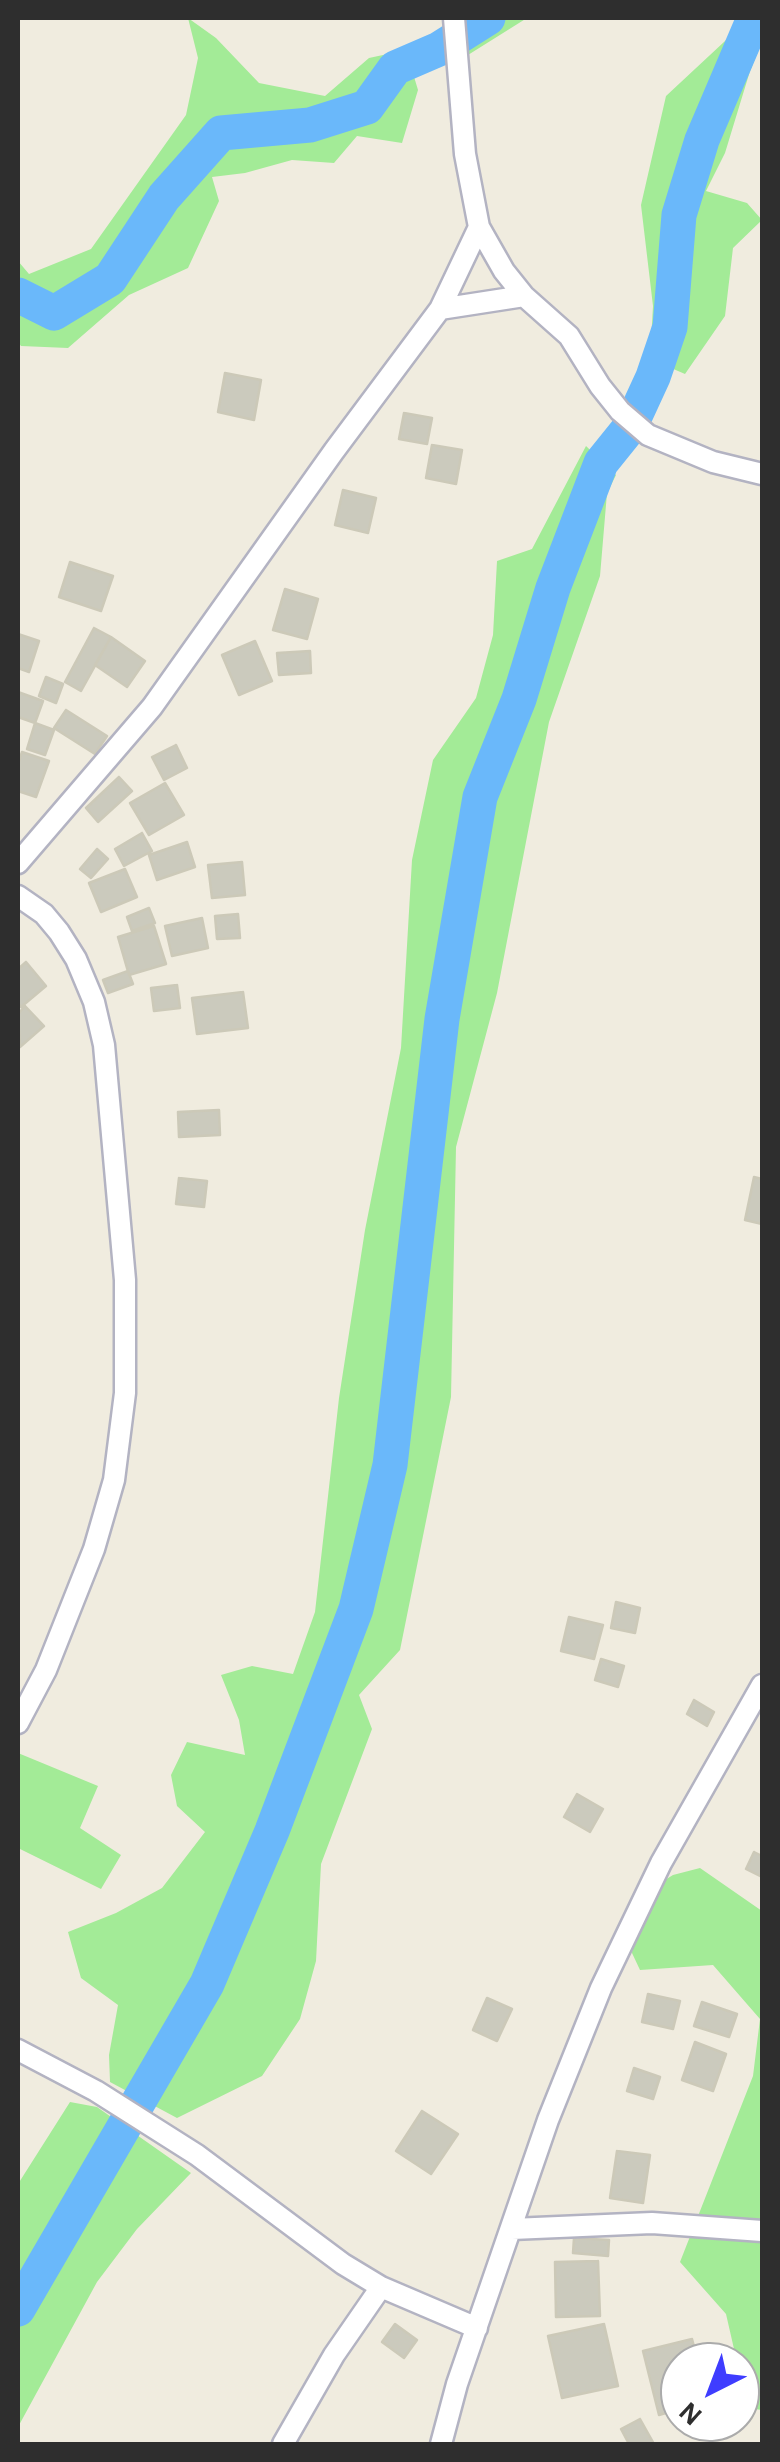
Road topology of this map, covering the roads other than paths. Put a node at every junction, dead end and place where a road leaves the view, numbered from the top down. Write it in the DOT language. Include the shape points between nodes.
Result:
graph roads {
  1 [pos="454,18"];
  2 [pos="478,226"];
  3 [pos="524,296"];
  4 [pos="440,308"];
  5 [pos="762,474"];
  6 [pos="18,863"];
  7 [pos="18,896"];
  8 [pos="762,1685"];
  9 [pos="18,1724"];
  10 [pos="18,2050"];
  11 [pos="512,2229"];
  12 [pos="762,2231"];
  13 [pos="381,2286"];
  14 [pos="478,2328"];
  15 [pos="282,2444"];
  16 [pos="441,2444"];
  1 -- 2 [label="street"];
  2 -- 3 [label="street"];
  2 -- 4 [label="street"];
  3 -- 4 [label="street"];
  3 -- 5 [label="street" via="570,336 600,386 648,436"];
  4 -- 6 [label="street" via="152,707"];
  7 -- 9 [label="street" via="44,914 76,958 104,1044 125,1280 125,1394 114,1480 94,1549"];
  8 -- 11 [label="street" via="616,1954"];
  10 -- 13 [label="street" via="197,2155"];
  11 -- 12 [label="street" via="652,2223"];
  11 -- 14 [label="street"];
  13 -- 14 [label="street"];
  13 -- 15 [label="street"];
  14 -- 16 [label="street"];
}
